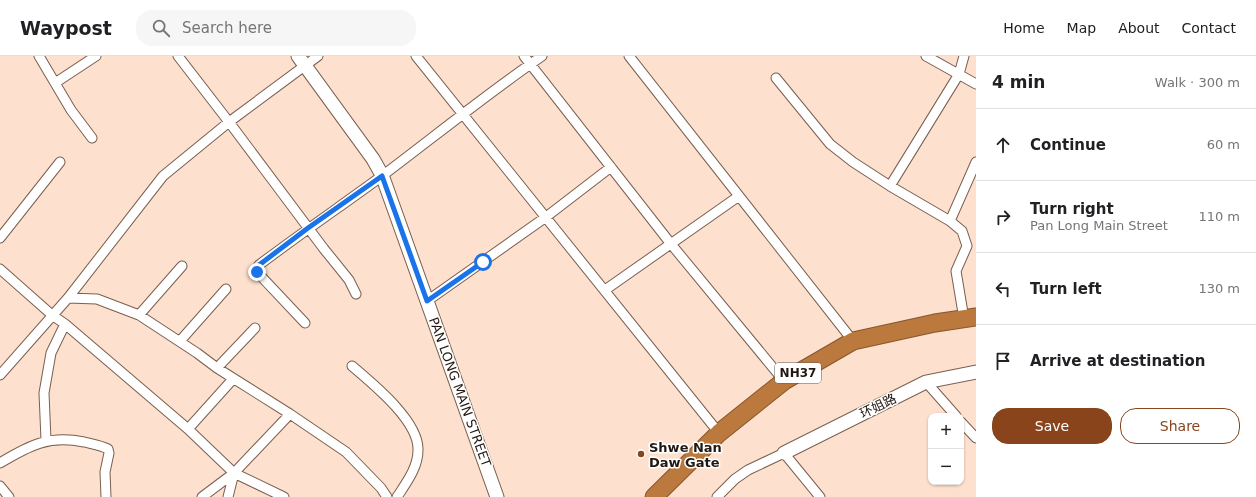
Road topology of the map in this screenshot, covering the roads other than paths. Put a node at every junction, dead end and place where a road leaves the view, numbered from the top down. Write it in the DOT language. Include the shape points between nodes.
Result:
graph roads {
  1 [pos="39,56"];
  2 [pos="96,56"];
  3 [pos="178,56"];
  4 [pos="318,56"];
  5 [pos="416,56"];
  6 [pos="524,56"];
  7 [pos="542,56"];
  8 [pos="629,56"];
  9 [pos="926,56"];
  10 [pos="964,56"];
  11 [pos="302,61"];
  12 [pos="530,64"];
  13 [pos="959,74"];
  14 [pos="776,78"];
  15 [pos="55,83"];
  16 [pos="976,84"];
  17 [pos="463,113"];
  18 [pos="229,122"];
  19 [pos="92,138"];
  20 [pos="60,162"];
  21 [pos="976,162"];
  22 [pos="611,167"];
  23 [pos="382,176"];
  24 [pos="890,186"];
  25 [pos="738,196"];
  26 [pos="546,217"];
  27 [pos="950,220"];
  28 [pos="308,228"];
  29 [pos="0,238"];
  30 [pos="671,244"];
  31 [pos="182,266"];
  32 [pos="0,269"];
  33 [pos="226,290"];
  34 [pos="604,290"];
  35 [pos="356,294"];
  36 [pos="68,298"];
  37 [pos="427,301"];
  38 [pos="139,315"];
  39 [pos="52,316"];
  40 [pos="970,318"];
  41 [pos="305,323"];
  42 [pos="65,324"];
  43 [pos="256,328"];
  44 [pos="180,341"];
  45 [pos="853,341"];
  46 [pos="352,366"];
  47 [pos="217,368"];
  48 [pos="976,372"];
  49 [pos="0,375"];
  50 [pos="233,379"];
  51 [pos="784,381"];
  52 [pos="926,382"];
  53 [pos="953,413"];
  54 [pos="290,414"];
  55 [pos="964,425"];
  56 [pos="188,429"];
  57 [pos="719,433"];
  58 [pos="976,438"];
  59 [pos="46,440"];
  60 [pos="784,453"];
  61 [pos="0,463"];
  62 [pos="234,473"];
  63 [pos="0,486"];
  64 [pos="9,497"];
  65 [pos="106,497"];
  66 [pos="202,497"];
  67 [pos="228,497"];
  68 [pos="284,497"];
  69 [pos="387,497"];
  70 [pos="397,497"];
  71 [pos="497,497"];
  72 [pos="655,497"];
  73 [pos="717,497"];
  74 [pos="820,497"];
  1 -- 15 [label="street"];
  2 -- 15 [label="street"];
  3 -- 18 [label="street"];
  4 -- 11 [label="street"];
  5 -- 17 [label="street"];
  6 -- 12 [label="street"];
  7 -- 12 [label="street"];
  8 -- 25 [label="street"];
  9 -- 13 [label="street"];
  10 -- 13 [label="street"];
  11 -- 18 [label="street"];
  11 -- 23 [label="street, PAN LONG MAIN STREET"];
  12 -- 17 [label="street"];
  12 -- 22 [label="street"];
  13 -- 16 [label="street"];
  13 -- 24 [label="street"];
  14 -- 24 [label="street" via="830,144"];
  15 -- 19 [label="street"];
  17 -- 23 [label="street"];
  17 -- 26 [label="street"];
  18 -- 28 [label="street"];
  18 -- 36 [label="street" via="163,176"];
  20 -- 29 [label="street"];
  21 -- 27 [label="street"];
  22 -- 26 [label="street"];
  22 -- 30 [label="street"];
  23 -- 28 [label="street"];
  23 -- 37 [label="street, PAN LONG MAIN STREET"];
  24 -- 27 [label="street"];
  25 -- 30 [label="street"];
  25 -- 45 [label="street"];
  26 -- 34 [label="street"];
  26 -- 37 [label="street"];
  27 -- 40 [label="street" via="962,231 967,246 956,271"];
  28 -- 35 [label="street" via="349,280"];
  28 -- 41 [label="street" via="256,269"];
  30 -- 34 [label="street"];
  30 -- 51 [label="street"];
  31 -- 38 [label="street"];
  32 -- 39 [label="street"];
  33 -- 44 [label="street"];
  34 -- 57 [label="street"];
  36 -- 38 [label="street" via="97,299"];
  36 -- 39 [label="street"];
  37 -- 71 [label="street, PAN LONG MAIN STREET"];
  38 -- 44 [label="street"];
  39 -- 42 [label="street"];
  39 -- 49 [label="street"];
  40 -- 45 [label="highway, NH37"];
  42 -- 56 [label="street"];
  42 -- 59 [label="street" via="51,353 44,393"];
  43 -- 47 [label="street"];
  44 -- 47 [label="street"];
  45 -- 51 [label="highway, NH37"];
  46 -- 70 [label="street" via="402,414 418,441 412,476"];
  47 -- 50 [label="street"];
  48 -- 52 [label="street, 环姐路"];
  50 -- 54 [label="street"];
  50 -- 56 [label="street"];
  51 -- 57 [label="highway, NH37"];
  52 -- 53 [label="street"];
  52 -- 60 [label="street, 环姐路"];
  54 -- 62 [label="street"];
  54 -- 69 [label="street" via="346,452"];
  55 -- 58 [label="street"];
  56 -- 62 [label="street"];
  57 -- 72 [label="highway, NH37"];
  59 -- 61 [label="street" via="17,452"];
  59 -- 65 [label="street" via="65,439 108,449 105,472"];
  60 -- 73 [label="street" via="748,470"];
  60 -- 74 [label="street"];
  62 -- 66 [label="street"];
  62 -- 67 [label="street"];
  62 -- 68 [label="street"];
  63 -- 64 [label="street"];
}
